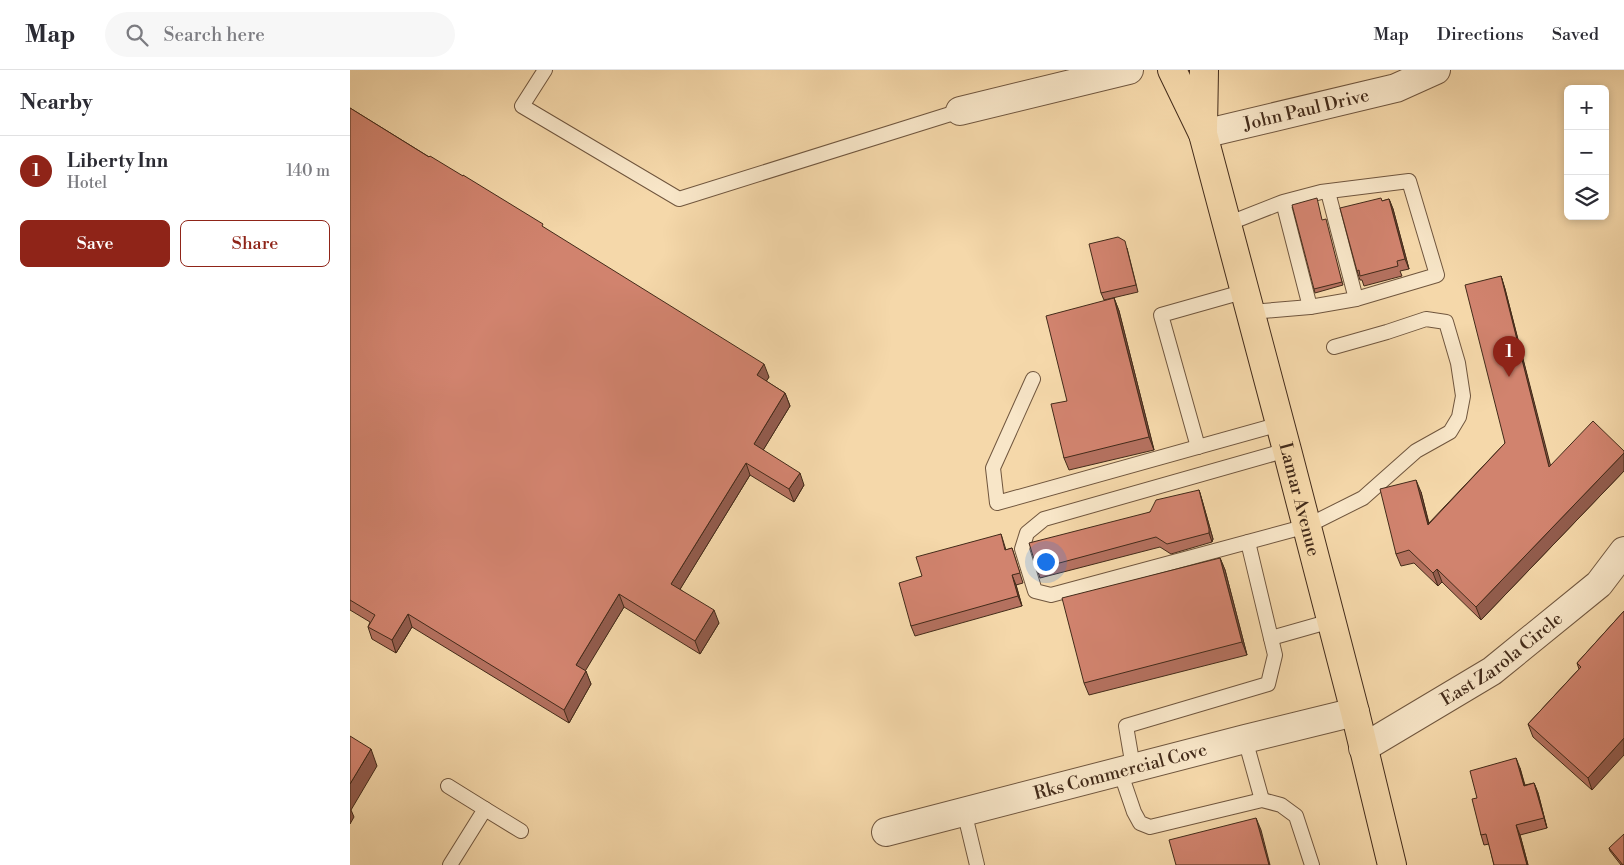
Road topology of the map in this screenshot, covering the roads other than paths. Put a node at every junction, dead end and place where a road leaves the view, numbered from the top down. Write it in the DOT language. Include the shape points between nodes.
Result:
graph roads {
  1 [pos="545,70"];
  2 [pos="1129,70"];
  3 [pos="1172,70"];
  4 [pos="1204,70"];
  5 [pos="1436,70"];
  6 [pos="960,111"];
  7 [pos="1203,134"];
  8 [pos="1328,192"];
  9 [pos="1283,202"];
  10 [pos="1227,224"];
  11 [pos="1356,299"];
  12 [pos="1248,302"];
  13 [pos="1310,307"];
  14 [pos="1334,347"];
  15 [pos="1033,379"];
  16 [pos="1280,424"];
  17 [pos="1198,447"];
  18 [pos="1288,450"];
  19 [pos="1306,526"];
  20 [pos="1248,542"];
  21 [pos="1624,551"];
  22 [pos="1331,622"];
  23 [pos="1271,638"];
  24 [pos="1355,712"];
  25 [pos="1245,738"];
  26 [pos="1363,748"];
  27 [pos="1127,769"];
  28 [pos="448,786"];
  29 [pos="1262,800"];
  30 [pos="486,809"];
  31 [pos="964,811"];
  32 [pos="521,832"];
  33 [pos="886,832"];
  34 [pos="450,865"];
  35 [pos="977,865"];
  36 [pos="1312,865"];
  37 [pos="1392,865"];
  1 -- 6 [label="lane" via="522,106 679,199"];
  2 -- 6 [label="street"];
  3 -- 7 [label="main road, Lamar Avenue"];
  4 -- 7 [label="main road, Lamar Avenue"];
  5 -- 7 [label="street, John Paul Drive" via="1396,88"];
  7 -- 10 [label="main road, Lamar Avenue"];
  8 -- 9 [label="lane"];
  8 -- 11 [label="lane" via="1340,262"];
  8 -- 11 [label="lane" via="1409,181 1437,275"];
  9 -- 10 [label="lane"];
  9 -- 13 [label="lane" via="1306,273"];
  10 -- 12 [label="main road, Lamar Avenue"];
  11 -- 13 [label="lane"];
  12 -- 13 [label="lane"];
  12 -- 16 [label="main road, Lamar Avenue"];
  12 -- 17 [label="lane" via="1160,315"];
  14 -- 19 [label="lane" via="1426,319 1446,322 1458,363 1463,396 1459,417 1450,432 1416,451 1363,498"];
  15 -- 17 [label="lane" via="993,468 997,503"];
  16 -- 17 [label="lane"];
  16 -- 18 [label="main road, Lamar Avenue"];
  18 -- 19 [label="main road, Lamar Avenue"];
  18 -- 20 [label="lane" via="1044,519 1027,533 1022,549 1035,591 1051,594"];
  19 -- 20 [label="lane"];
  19 -- 22 [label="main road, Lamar Avenue"];
  20 -- 23 [label="lane"];
  21 -- 26 [label="street, East Zarola Circle" via="1599,584 1492,670"];
  22 -- 23 [label="lane"];
  22 -- 24 [label="main road, Lamar Avenue"];
  23 -- 27 [label="lane" via="1275,655 1268,684 1126,726"];
  24 -- 25 [label="street, Rks Commercial Cove"];
  24 -- 26 [label="main road, Lamar Avenue"];
  25 -- 27 [label="street, Rks Commercial Cove"];
  25 -- 29 [label="lane"];
  26 -- 37 [label="main road, Lamar Avenue"];
  27 -- 29 [label="lane" via="1134,812 1140,823 1150,827"];
  27 -- 31 [label="street, Rks Commercial Cove"];
  28 -- 30 [label="lane"];
  29 -- 36 [label="lane" via="1282,805 1296,816"];
  30 -- 32 [label="lane"];
  30 -- 34 [label="lane"];
  31 -- 33 [label="street, Rks Commercial Cove"];
  31 -- 35 [label="lane"];
}
